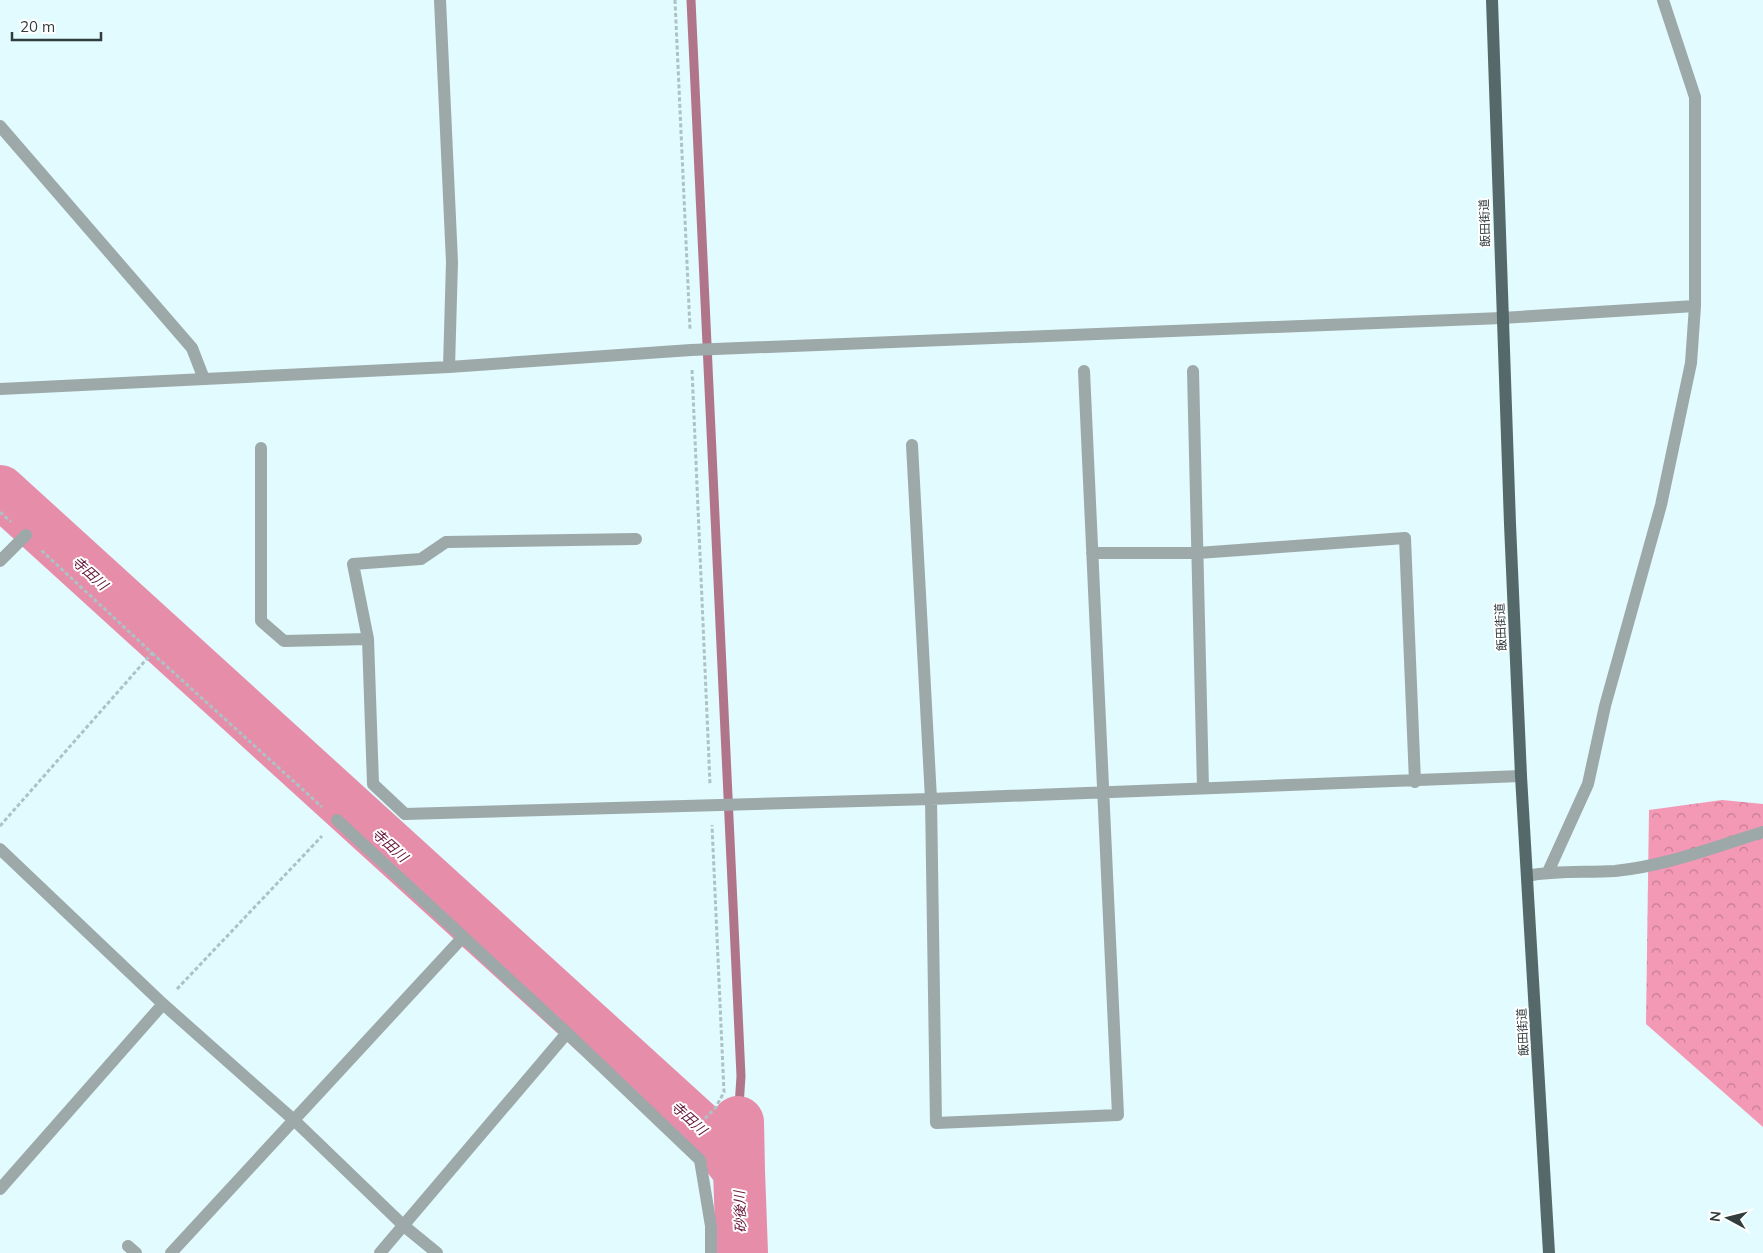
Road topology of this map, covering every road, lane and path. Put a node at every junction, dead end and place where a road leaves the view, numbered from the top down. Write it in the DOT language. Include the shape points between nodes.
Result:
graph roads {
  1 [pos="440,0"];
  2 [pos="675,0"];
  3 [pos="1492,0"];
  4 [pos="1663,0"];
  5 [pos="0,126"];
  6 [pos="1695,306"];
  7 [pos="1502,318"];
  8 [pos="691,350"];
  9 [pos="449,367"];
  10 [pos="1084,371"];
  11 [pos="1193,371"];
  12 [pos="204,379"];
  13 [pos="0,389"];
  14 [pos="912,445"];
  15 [pos="261,448"];
  16 [pos="0,512"];
  17 [pos="26,535"];
  18 [pos="636,539"];
  19 [pos="1092,553"];
  20 [pos="1198,553"];
  21 [pos="0,561"];
  22 [pos="368,639"];
  23 [pos="152,653"];
  24 [pos="1521,776"];
  25 [pos="1415,782"];
  26 [pos="1203,788"];
  27 [pos="1104,792"];
  28 [pos="930,799"];
  29 [pos="711,806"];
  30 [pos="337,820"];
  31 [pos="0,826"];
  32 [pos="1763,832"];
  33 [pos="0,849"];
  34 [pos="1548,872"];
  35 [pos="1528,876"];
  36 [pos="463,937"];
  37 [pos="163,1004"];
  38 [pos="567,1033"];
  39 [pos="703,1120"];
  40 [pos="294,1121"];
  41 [pos="0,1189"];
  42 [pos="404,1226"];
  43 [pos="171,1253"];
  44 [pos="380,1253"];
  45 [pos="437,1253"];
  46 [pos="711,1253"];
  47 [pos="1549,1253"];
  1 -- 9 [label="street" via="452,262"];
  2 -- 8 [label="path"];
  3 -- 7 [label="main road, 飯田街道"];
  4 -- 6 [label="street" via="1695,97"];
  5 -- 12 [label="street" via="192,348"];
  6 -- 7 [label="street"];
  6 -- 34 [label="street" via="1691,363 1661,505 1605,706 1588,784"];
  7 -- 8 [label="street"];
  7 -- 24 [label="main road, 飯田街道"];
  8 -- 9 [label="street"];
  8 -- 29 [label="path"];
  9 -- 12 [label="street"];
  10 -- 19 [label="street"];
  11 -- 20 [label="street"];
  12 -- 13 [label="street"];
  14 -- 28 [label="street"];
  15 -- 22 [label="street" via="261,621 284,641"];
  16 -- 17 [label="path"];
  17 -- 21 [label="street"];
  17 -- 23 [label="path"];
  18 -- 22 [label="street" via="446,542 421,559 353,564"];
  19 -- 20 [label="street"];
  19 -- 27 [label="street"];
  20 -- 25 [label="street" via="1405,538"];
  20 -- 26 [label="street"];
  22 -- 29 [label="street" via="373,784 405,814"];
  23 -- 30 [label="path"];
  23 -- 31 [label="path"];
  24 -- 25 [label="street"];
  24 -- 35 [label="main road, 飯田街道"];
  25 -- 26 [label="street"];
  26 -- 27 [label="street"];
  27 -- 28 [label="street"];
  27 -- 28 [label="street" via="1118,1114 936,1123"];
  28 -- 29 [label="street"];
  29 -- 39 [label="path" via="724,1092"];
  30 -- 36 [label="street"];
  30 -- 37 [label="path"];
  32 -- 34 [label="street" via="1671,860 1616,871"];
  33 -- 37 [label="street"];
  34 -- 35 [label="street"];
  35 -- 47 [label="main road, 飯田街道"];
  36 -- 38 [label="street"];
  36 -- 40 [label="street"];
  37 -- 40 [label="street"];
  37 -- 41 [label="street"];
  38 -- 42 [label="street"];
  38 -- 46 [label="street" via="700,1160 711,1226"];
  40 -- 42 [label="street"];
  40 -- 43 [label="street"];
  42 -- 44 [label="street"];
  42 -- 45 [label="street"];
}
